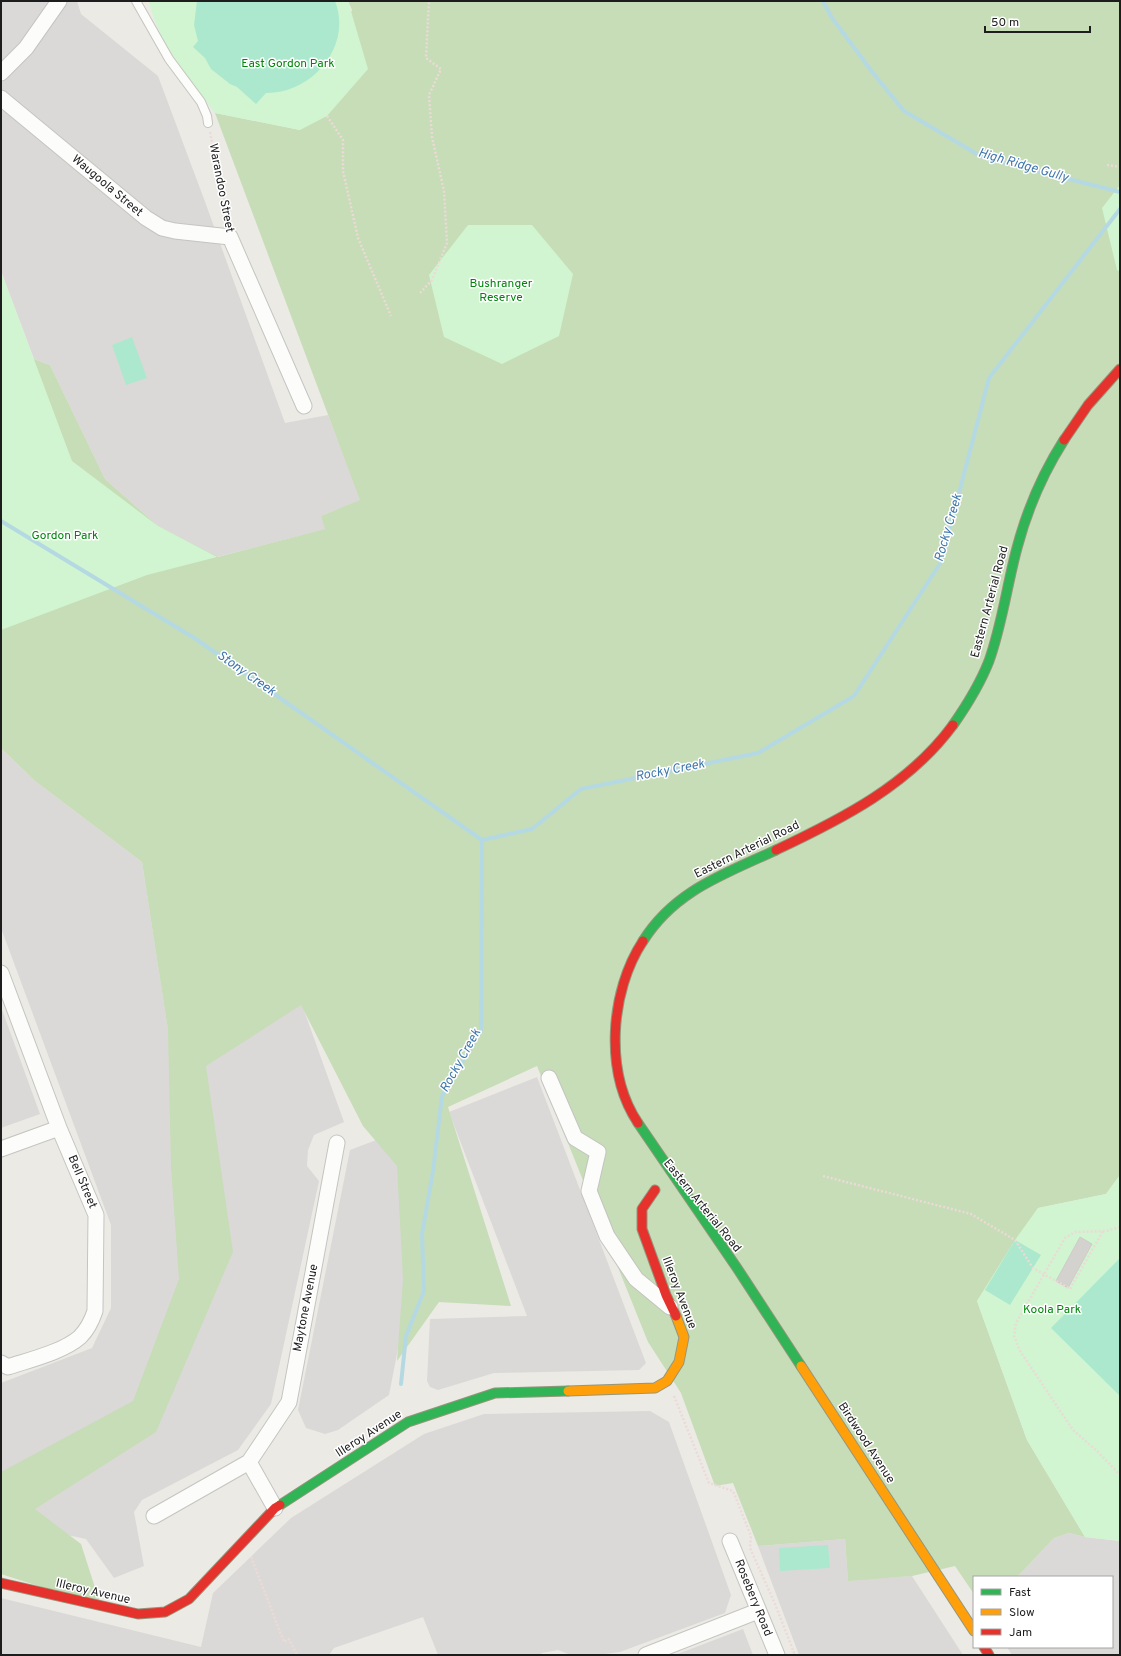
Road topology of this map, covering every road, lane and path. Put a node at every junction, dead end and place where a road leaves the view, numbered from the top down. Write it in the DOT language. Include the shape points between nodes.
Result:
graph roads {
  1 [pos="136,1"];
  2 [pos="429,1"];
  3 [pos="56,2"];
  4 [pos="1,73"];
  5 [pos="1,98"];
  6 [pos="327,116"];
  7 [pos="208,123"];
  8 [pos="1107,165"];
  9 [pos="1120,167"];
  10 [pos="230,237"];
  11 [pos="420,293"];
  12 [pos="391,316"];
  13 [pos="1120,369"];
  14 [pos="304,406"];
  15 [pos="828,825"];
  16 [pos="753,850"];
  17 [pos="1,973"];
  18 [pos="549,1078"];
  19 [pos="60,1128"];
  20 [pos="337,1143"];
  21 [pos="1,1149"];
  22 [pos="823,1176"];
  23 [pos="655,1190"];
  24 [pos="678,1197"];
  25 [pos="1120,1227"];
  26 [pos="1103,1231"];
  27 [pos="738,1268"];
  28 [pos="1044,1275"];
  29 [pos="674,1310"];
  30 [pos="1,1364"];
  31 [pos="673,1395"];
  32 [pos="249,1462"];
  33 [pos="1120,1475"];
  34 [pos="275,1508"];
  35 [pos="154,1516"];
  36 [pos="730,1541"];
  37 [pos="250,1555"];
  38 [pos="1,1583"];
  39 [pos="758,1611"];
  40 [pos="973,1630"];
  41 [pos="297,1655"];
  42 [pos="646,1655"];
  43 [pos="777,1655"];
  44 [pos="795,1655"];
  1 -- 7 [label="lane" via="169,59 201,102"];
  2 -- 11 [label="path" via="426,58 441,70 429,95 432,137 444,191 447,243 432,280"];
  3 -- 4 [label="street" via="26,48"];
  5 -- 10 [label="street, Waugoola Street" via="146,218 162,228 192,234"];
  6 -- 12 [label="path" via="343,140 343,171 358,238"];
  7 -- 10 [label="path, Warandoo Street"];
  8 -- 9 [label="path"];
  10 -- 14 [label="street, Warandoo Street"];
  13 -- 15 [label="main road, Eastern Arterial Road" via="1069,431 1042,477 1021,534 996,637 976,689 965,708 924,758 885,791"];
  15 -- 16 [label="main road, Eastern Arterial Road"];
  15 -- 27 [label="main road, Eastern Arterial Road" via="704,883 677,901 654,923 637,949 616,1011 615,1046 622,1086 633,1115"];
  17 -- 19 [label="street, Bell Street"];
  18 -- 29 [label="street" via="575,1138 598,1152 589,1191 607,1236 636,1279"];
  19 -- 21 [label="street"];
  19 -- 30 [label="street, Bell Street" via="96,1215 95,1311 80,1337 68,1345 8,1367"];
  20 -- 32 [label="street, Maytone Avenue" via="289,1402"];
  22 -- 28 [label="path" via="970,1214 1015,1240 1033,1268"];
  23 -- 29 [label="main road, Illeroy Avenue" via="642,1209 642,1229"];
  24 -- 27 [label="main road, Eastern Arterial Road"];
  25 -- 26 [label="path"];
  26 -- 28 [label="path" via="1075,1232 1065,1238"];
  26 -- 28 [label="path" via="1070,1290"];
  27 -- 40 [label="main road, Birdwood Avenue"];
  28 -- 33 [label="path" via="1016,1323 1014,1336 1020,1351 1074,1430"];
  29 -- 34 [label="main road, Illeroy Avenue" via="684,1337 678,1362 667,1381 655,1388 495,1393 408,1422"];
  31 -- 44 [label="path" via="709,1483 733,1491 751,1536 750,1548 776,1604"];
  32 -- 34 [label="street"];
  32 -- 35 [label="street, Maytone Avenue"];
  34 -- 38 [label="main road, Illeroy Avenue" via="189,1599 175,1609 159,1615 138,1614"];
  36 -- 39 [label="street, Rosebery Road"];
  37 -- 41 [label="path" via="284,1642 289,1639"];
  39 -- 42 [label="street"];
  39 -- 43 [label="street, Rosebery Road"];
}
